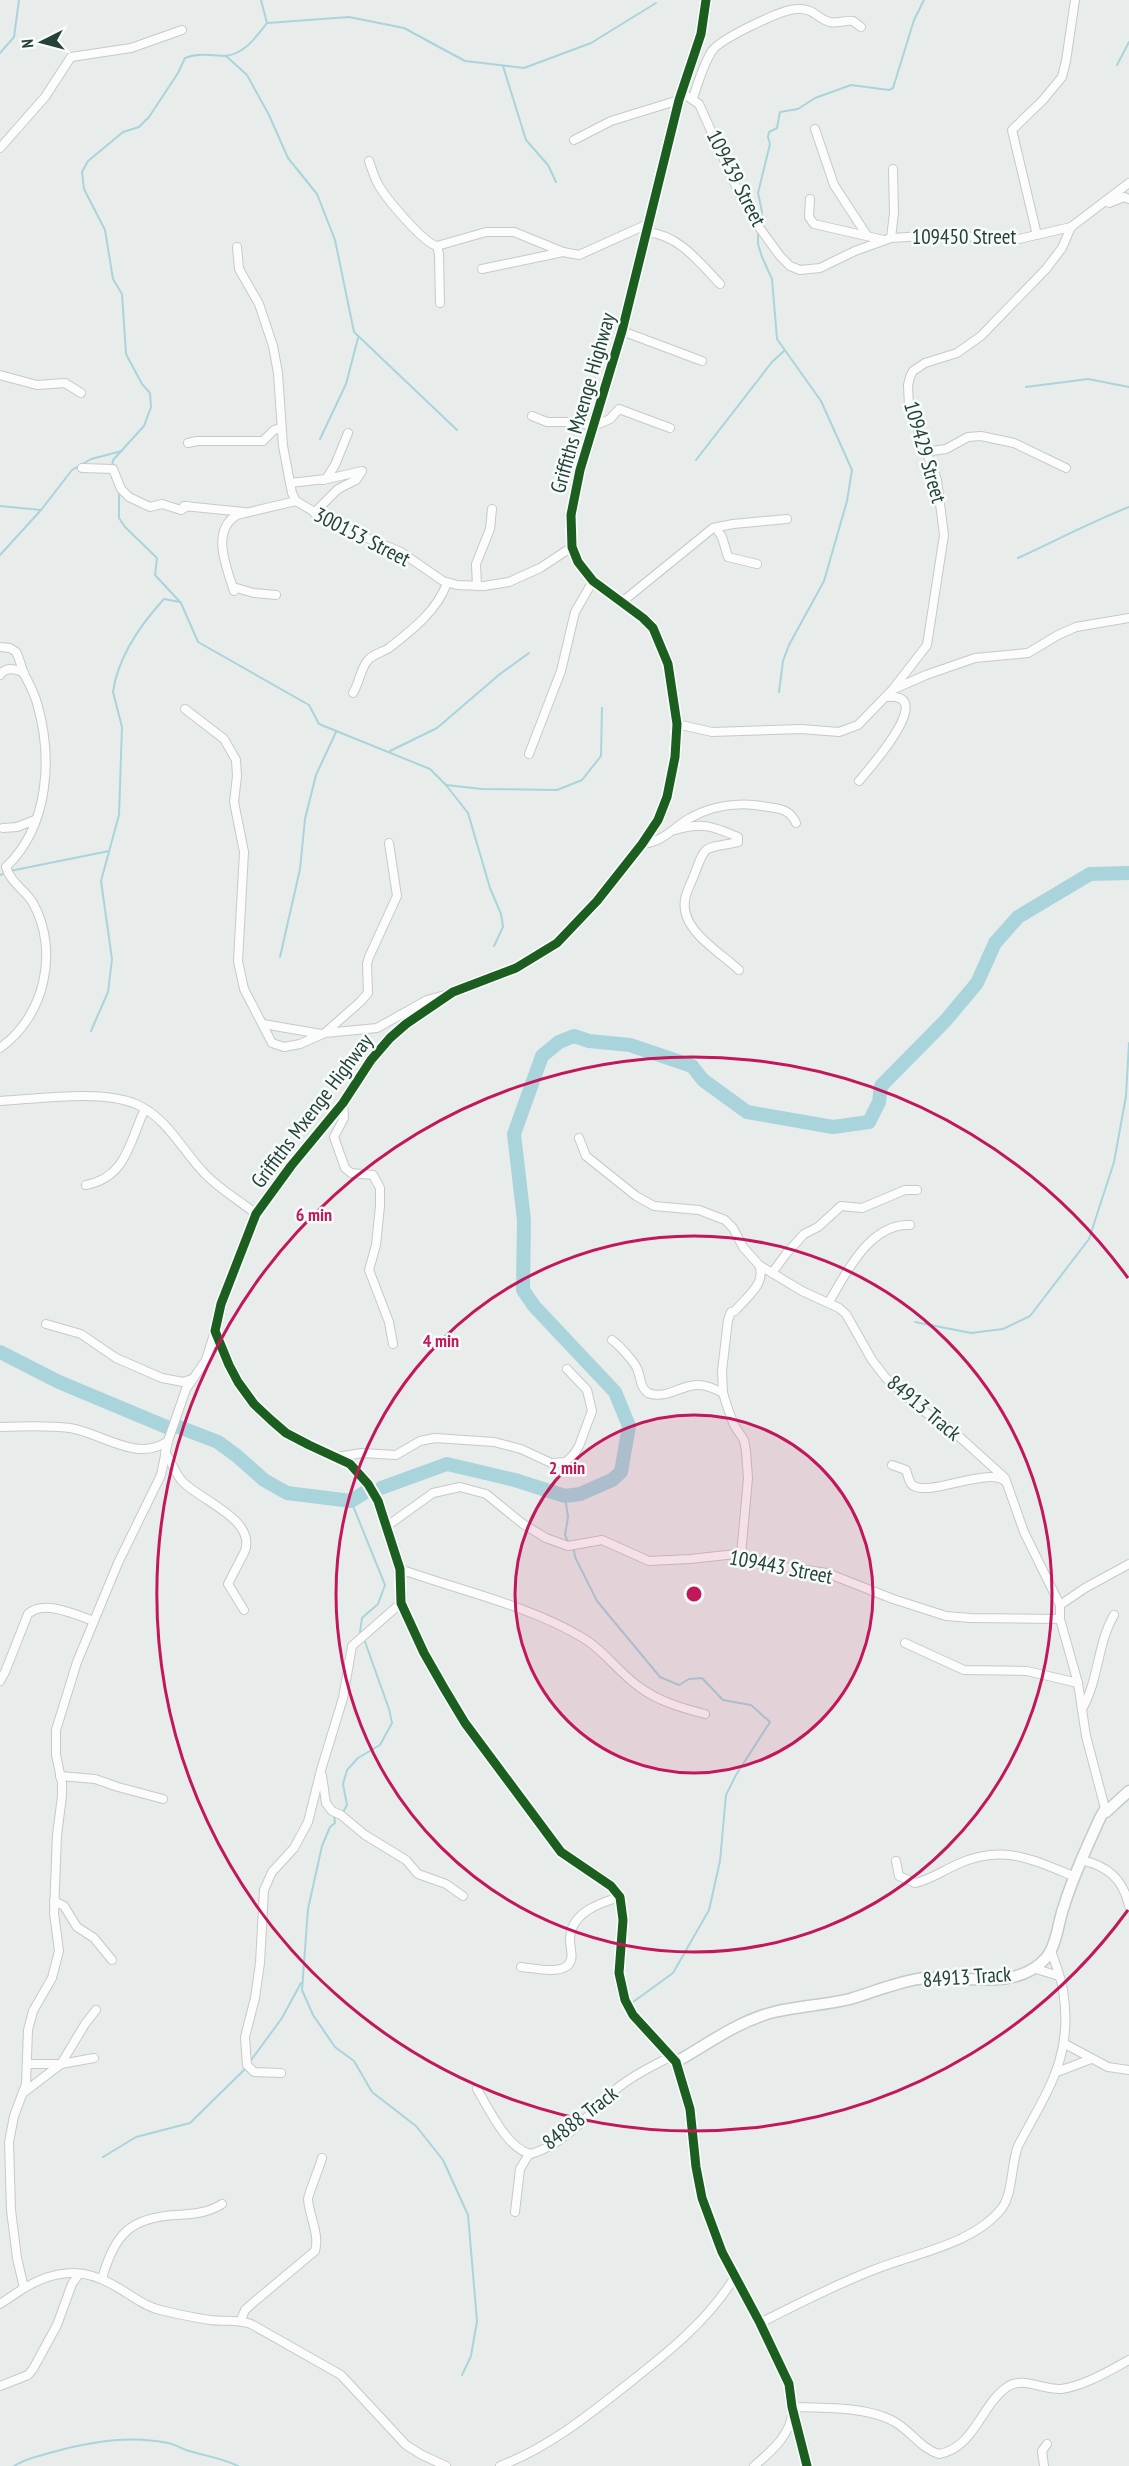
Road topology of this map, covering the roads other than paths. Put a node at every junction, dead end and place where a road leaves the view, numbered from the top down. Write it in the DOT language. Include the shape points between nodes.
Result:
graph roads {
  1 [pos="706,0"];
  2 [pos="1075,0"];
  3 [pos="861,27"];
  4 [pos="182,30"];
  5 [pos="680,96"];
  6 [pos="693,98"];
  7 [pos="815,129"];
  8 [pos="574,140"];
  9 [pos="0,148"];
  10 [pos="369,161"];
  11 [pos="893,169"];
  12 [pos="1129,183"];
  13 [pos="810,199"];
  14 [pos="1129,199"];
  15 [pos="1092,212"];
  16 [pos="1071,227"];
  17 [pos="648,228"];
  18 [pos="866,234"];
  19 [pos="1037,235"];
  20 [pos="888,239"];
  21 [pos="436,246"];
  22 [pos="237,247"];
  23 [pos="563,252"];
  24 [pos="483,269"];
  25 [pos="720,284"];
  26 [pos="440,303"];
  27 [pos="622,331"];
  28 [pos="702,361"];
  29 [pos="0,375"];
  30 [pos="81,393"];
  31 [pos="532,416"];
  32 [pos="594,426"];
  33 [pos="281,428"];
  34 [pos="670,429"];
  35 [pos="348,433"];
  36 [pos="188,443"];
  37 [pos="925,452"];
  38 [pos="82,468"];
  39 [pos="1065,468"];
  40 [pos="323,480"];
  41 [pos="290,483"];
  42 [pos="296,501"];
  43 [pos="492,509"];
  44 [pos="248,512"];
  45 [pos="314,513"];
  46 [pos="787,519"];
  47 [pos="716,528"];
  48 [pos="572,548"];
  49 [pos="757,564"];
  50 [pos="593,580"];
  51 [pos="447,583"];
  52 [pos="477,586"];
  53 [pos="276,595"];
  54 [pos="622,602"];
  55 [pos="1129,618"];
  56 [pos="0,646"];
  57 [pos="24,673"];
  58 [pos="0,675"];
  59 [pos="893,689"];
  60 [pos="353,693"];
  61 [pos="886,697"];
  62 [pos="185,709"];
  63 [pos="677,724"];
  64 [pos="529,754"];
  65 [pos="859,782"];
  66 [pos="35,820"];
  67 [pos="796,823"];
  68 [pos="3,828"];
  69 [pos="675,830"];
  70 [pos="388,843"];
  71 [pos="642,844"];
  72 [pos="3,868"];
  73 [pos="739,970"];
  74 [pos="453,992"];
  75 [pos="263,1024"];
  76 [pos="323,1034"];
  77 [pos="0,1048"];
  78 [pos="0,1101"];
  79 [pos="343,1103"];
  80 [pos="145,1109"];
  81 [pos="579,1138"];
  82 [pos="86,1185"];
  83 [pos="917,1190"];
  84 [pos="256,1214"];
  85 [pos="910,1225"];
  86 [pos="759,1264"];
  87 [pos="772,1273"];
  88 [pos="829,1302"];
  89 [pos="46,1324"];
  90 [pos="215,1331"];
  91 [pos="612,1340"];
  92 [pos="393,1344"];
  93 [pos="567,1369"];
  94 [pos="193,1378"];
  95 [pos="723,1393"];
  96 [pos="0,1427"];
  97 [pos="168,1441"];
  98 [pos="165,1452"];
  99 [pos="337,1457"];
  100 [pos="892,1466"];
  101 [pos="1010,1490"];
  102 [pos="387,1526"];
  103 [pos="741,1555"];
  104 [pos="1129,1564"];
  105 [pos="400,1569"];
  106 [pos="401,1603"];
  107 [pos="1060,1605"];
  108 [pos="244,1610"];
  109 [pos="1114,1615"];
  110 [pos="1060,1619"];
  111 [pos="94,1621"];
  112 [pos="905,1643"];
  113 [pos="0,1681"];
  114 [pos="1078,1683"];
  115 [pos="1082,1709"];
  116 [pos="705,1714"];
  117 [pos="321,1770"];
  118 [pos="60,1776"];
  119 [pos="1129,1791"];
  120 [pos="163,1799"];
  121 [pos="1103,1815"];
  122 [pos="1081,1860"];
  123 [pos="896,1861"];
  124 [pos="1075,1877"];
  125 [pos="463,1896"];
  126 [pos="620,1897"];
  127 [pos="54,1901"];
  128 [pos="1129,1906"];
  129 [pos="1051,1950"];
  130 [pos="112,1960"];
  131 [pos="521,1967"];
  132 [pos="1033,1968"];
  133 [pos="1059,1976"];
  134 [pos="96,2010"];
  135 [pos="1065,2044"];
  136 [pos="94,2058"];
  137 [pos="674,2059"];
  138 [pos="1091,2059"];
  139 [pos="28,2064"];
  140 [pos="61,2064"];
  141 [pos="1129,2070"];
  142 [pos="1057,2072"];
  143 [pos="281,2073"];
  144 [pos="477,2090"];
  145 [pos="23,2093"];
  146 [pos="0,2142"];
  147 [pos="9,2142"];
  148 [pos="529,2154"];
  149 [pos="322,2158"];
  150 [pos="222,2204"];
  151 [pos="515,2212"];
  152 [pos="79,2274"];
  153 [pos="735,2277"];
  154 [pos="102,2279"];
  155 [pos="24,2288"];
  156 [pos="0,2304"];
  157 [pos="241,2320"];
  158 [pos="760,2323"];
  159 [pos="1129,2360"];
  160 [pos="0,2386"];
  161 [pos="792,2407"];
  162 [pos="1047,2444"];
  163 [pos="441,2465"];
  164 [pos="500,2466"];
  165 [pos="754,2466"];
  166 [pos="807,2466"];
  167 [pos="1044,2466"];
  1 -- 5 [label="street, Griffiths Mxenge Highway" via="701,34"];
  2 -- 19 [label="street, 109450 Street" via="1062,77 1012,130"];
  3 -- 6 [label="street" via="853,21 831,22 804,9 778,13 717,46"];
  4 -- 9 [label="street" via="131,48 71,57 45,97"];
  5 -- 6 [label="street"];
  5 -- 8 [label="street"];
  5 -- 17 [label="street, Griffiths Mxenge Highway"];
  6 -- 20 [label="street, 109439 Street" via="704,113 750,214 790,266 800,270 820,268"];
  7 -- 18 [label="street" via="834,185"];
  10 -- 21 [label="street" via="378,185 419,235"];
  11 -- 20 [label="street" via="895,197"];
  12 -- 15 [label="street, 109429 Street"];
  13 -- 18 [label="street" via="809,217 814,224"];
  14 -- 15 [label="street" via="1120,197"];
  15 -- 16 [label="street, 109429 Street"];
  16 -- 19 [label="street, 109450 Street"];
  16 -- 37 [label="street, 109429 Street" via="1062,248 1046,269 981,336 957,353 913,371 908,385 909,406"];
  17 -- 23 [label="street" via="579,255"];
  17 -- 25 [label="street" via="666,235 690,253"];
  17 -- 27 [label="street, Griffiths Mxenge Highway"];
  18 -- 20 [label="street"];
  19 -- 20 [label="street, 109450 Street" via="1009,239 940,235"];
  21 -- 23 [label="street" via="486,232 514,232"];
  21 -- 26 [label="street"];
  22 -- 33 [label="street, 300153 Street" via="239,269 259,304 273,346"];
  23 -- 24 [label="street"];
  27 -- 28 [label="street"];
  27 -- 32 [label="street, Griffiths Mxenge Highway"];
  29 -- 30 [label="street" via="37,385 65,382"];
  31 -- 32 [label="street" via="547,422"];
  32 -- 34 [label="street" via="610,419 619,409"];
  32 -- 48 [label="street, Griffiths Mxenge Highway" via="573,497"];
  33 -- 36 [label="street" via="263,441"];
  33 -- 41 [label="street, 300153 Street"];
  35 -- 40 [label="street" via="335,465"];
  37 -- 39 [label="street" via="946,449 968,436 981,436 1014,442"];
  37 -- 59 [label="street, 109429 Street" via="937,480 942,515 939,578 927,645"];
  38 -- 44 [label="street" via="113,469 128,497 150,507 162,504 181,510 185,506"];
  40 -- 41 [label="street"];
  40 -- 45 [label="street" via="362,471"];
  41 -- 42 [label="street, 300153 Street"];
  42 -- 44 [label="street"];
  42 -- 45 [label="street, 300153 Street"];
  43 -- 52 [label="street" via="490,529 476,564"];
  44 -- 53 [label="street" via="232,517 224,530 223,546 233,589"];
  45 -- 51 [label="street, 300153 Street" via="401,552"];
  46 -- 47 [label="street"];
  47 -- 49 [label="street" via="728,557"];
  47 -- 54 [label="street"];
  48 -- 50 [label="street, Griffiths Mxenge Highway"];
  48 -- 52 [label="street, 300153 Street" via="523,577"];
  50 -- 54 [label="street, Griffiths Mxenge Highway"];
  50 -- 64 [label="street" via="575,612 564,662"];
  51 -- 52 [label="street, 300153 Street"];
  51 -- 60 [label="street" via="432,611 363,666"];
  54 -- 63 [label="street, Griffiths Mxenge Highway" via="653,628 660,640 672,684"];
  55 -- 59 [label="street" via="1076,627 1028,653 975,658"];
  56 -- 57 [label="street" via="16,652"];
  57 -- 58 [label="street" via="11,669"];
  57 -- 66 [label="street" via="37,704 45,757 45,789"];
  59 -- 61 [label="street, 109429 Street"];
  61 -- 63 [label="street, 109429 Street" via="858,725 839,732 712,732"];
  61 -- 65 [label="street" via="902,699 904,717"];
  62 -- 75 [label="street" via="224,739 236,760 234,802 244,852 238,962 244,989"];
  63 -- 71 [label="street, Griffiths Mxenge Highway" via="667,797"];
  66 -- 68 [label="street"];
  66 -- 72 [label="street" via="27,838"];
  67 -- 69 [label="street" via="781,808 747,804 709,810"];
  69 -- 71 [label="street" via="658,841"];
  69 -- 73 [label="street" via="708,825 738,837 738,842 716,845 700,856 684,909 696,930"];
  70 -- 76 [label="street" via="397,896 369,957 368,993"];
  71 -- 74 [label="street, Griffiths Mxenge Highway" via="557,943 516,968"];
  72 -- 77 [label="street" via="33,903 44,942 46,970 30,1018"];
  74 -- 76 [label="street" via="428,1000 377,1028"];
  74 -- 79 [label="street, Griffiths Mxenge Highway" via="390,1038"];
  75 -- 76 [label="street"];
  75 -- 76 [label="street" via="272,1043 284,1047"];
  78 -- 80 [label="street" via="107,1098 125,1100"];
  79 -- 84 [label="street, Griffiths Mxenge Highway"];
  79 -- 92 [label="street" via="344,1118 334,1137 343,1163 351,1173 373,1175 380,1188 376,1245 369,1270"];
  80 -- 82 [label="street" via="120,1166 107,1178"];
  80 -- 84 [label="street" via="169,1130 206,1175"];
  81 -- 86 [label="street, 84913 Track" via="586,1156 646,1202 699,1210 725,1220"];
  83 -- 87 [label="street" via="905,1190 862,1208 841,1206 804,1234"];
  84 -- 90 [label="street, Griffiths Mxenge Highway" via="221,1304"];
  85 -- 88 [label="street" via="889,1228 867,1245 856,1256"];
  86 -- 87 [label="street, 84913 Track"];
  86 -- 95 [label="street" via="759,1282 728,1320"];
  87 -- 88 [label="street, 84913 Track"];
  88 -- 101 [label="street, 84913 Track" via="846,1314 886,1378 998,1470"];
  89 -- 94 [label="street" via="81,1334 116,1358 162,1378 183,1382"];
  90 -- 94 [label="street" via="206,1360"];
  90 -- 99 [label="street" via="229,1365 254,1404 286,1433"];
  91 -- 95 [label="street" via="636,1365 648,1394 663,1395 698,1385"];
  93 -- 99 [label="street" via="587,1390 592,1411 579,1446 566,1462 551,1463 494,1442 435,1438 420,1441 396,1455 362,1453"];
  94 -- 97 [label="street"];
  95 -- 103 [label="street" via="746,1451 748,1478"];
  96 -- 97 [label="street" via="78,1430 134,1449"];
  97 -- 98 [label="street"];
  98 -- 108 [label="street" via="183,1482 219,1507 245,1534 245,1551 228,1584"];
  98 -- 111 [label="street" via="161,1475"];
  99 -- 102 [label="street" via="360,1473 378,1501"];
  100 -- 101 [label="street" via="906,1470 916,1487 992,1477 1004,1479"];
  101 -- 107 [label="street, 84913 Track" via="1024,1532"];
  102 -- 103 [label="street, 109443 Street" via="433,1493 460,1487 486,1494 523,1524 561,1545 602,1540 649,1561"];
  102 -- 105 [label="street"];
  103 -- 110 [label="street, 109443 Street" via="778,1566 826,1573 946,1616"];
  104 -- 107 [label="street"];
  105 -- 106 [label="street"];
  105 -- 116 [label="street" via="552,1621 585,1639 642,1689 676,1706"];
  106 -- 117 [label="street" via="352,1646 343,1698"];
  106 -- 126 [label="street" via="424,1653 465,1722 531,1814 561,1852 611,1886"];
  107 -- 110 [label="street, 84913 Track"];
  109 -- 115 [label="street" via="1102,1643 1090,1695"];
  110 -- 114 [label="street, 84913 Track"];
  111 -- 113 [label="street" via="55,1609 32,1611"];
  111 -- 118 [label="street" via="60,1712 55,1742"];
  112 -- 114 [label="street" via="964,1670 1028,1671"];
  114 -- 115 [label="street, 84913 Track"];
  115 -- 121 [label="street, 84913 Track"];
  117 -- 125 [label="street" via="326,1803 332,1811 406,1860 418,1874 446,1884"];
  117 -- 143 [label="street" via="304,1833 272,1872 263,1899 260,1964 245,2037 247,2065 254,2072"];
  118 -- 120 [label="street" via="95,1779"];
  118 -- 127 [label="street"];
  119 -- 121 [label="street"];
  121 -- 122 [label="street, 84913 Track"];
  122 -- 124 [label="street, 84913 Track"];
  122 -- 128 [label="street" via="1110,1871 1120,1881"];
  123 -- 124 [label="street" via="899,1876 915,1883 989,1854 1013,1855"];
  124 -- 129 [label="street, 84913 Track"];
  126 -- 131 [label="street" via="582,1914 572,1930 571,1959 566,1967"];
  126 -- 137 [label="street" via="623,1920 619,1973 625,2000 633,2015"];
  127 -- 130 [label="street" via="64,1906 77,1928 94,1938"];
  127 -- 139 [label="street" via="58,1958 33,2011 28,2030"];
  129 -- 132 [label="street, 84913 Track"];
  129 -- 133 [label="street"];
  132 -- 133 [label="street"];
  132 -- 137 [label="street, 84913 Track" via="999,1979 917,1980 848,1999 773,2012"];
  133 -- 135 [label="street"];
  134 -- 140 [label="street"];
  135 -- 138 [label="street"];
  135 -- 142 [label="street"];
  136 -- 140 [label="street"];
  137 -- 148 [label="street, 84888 Track" via="623,2084 554,2143"];
  137 -- 153 [label="street" via="690,2109 702,2198"];
  138 -- 141 [label="street"];
  138 -- 142 [label="street"];
  139 -- 140 [label="street"];
  139 -- 145 [label="street"];
  140 -- 145 [label="street"];
  142 -- 158 [label="street" via="1018,2146 1005,2202 993,2216 943,2247 876,2269"];
  144 -- 148 [label="street, 84888 Track" via="513,2144"];
  145 -- 147 [label="street"];
  146 -- 147 [label="street"];
  147 -- 155 [label="street" via="12,2220"];
  148 -- 151 [label="street" via="520,2169"];
  149 -- 157 [label="street" via="308,2196 315,2252 254,2302"];
  150 -- 154 [label="street" via="202,2212 161,2216 133,2225 110,2254"];
  152 -- 154 [label="street"];
  152 -- 155 [label="street" via="48,2275"];
  152 -- 160 [label="street" via="33,2369 28,2375"];
  153 -- 158 [label="street"];
  153 -- 164 [label="street" via="711,2311 663,2356 574,2427"];
  154 -- 157 [label="street" via="155,2309 213,2320"];
  155 -- 156 [label="street"];
  157 -- 163 [label="street" via="340,2375 406,2445"];
  158 -- 161 [label="street" via="789,2384"];
  159 -- 161 [label="street" via="1062,2389 1022,2383 1008,2386 956,2448 939,2454 882,2416"];
  161 -- 165 [label="street" via="793,2417 786,2431"];
  161 -- 166 [label="street"];
  162 -- 167 [label="street" via="1042,2451"];
}
